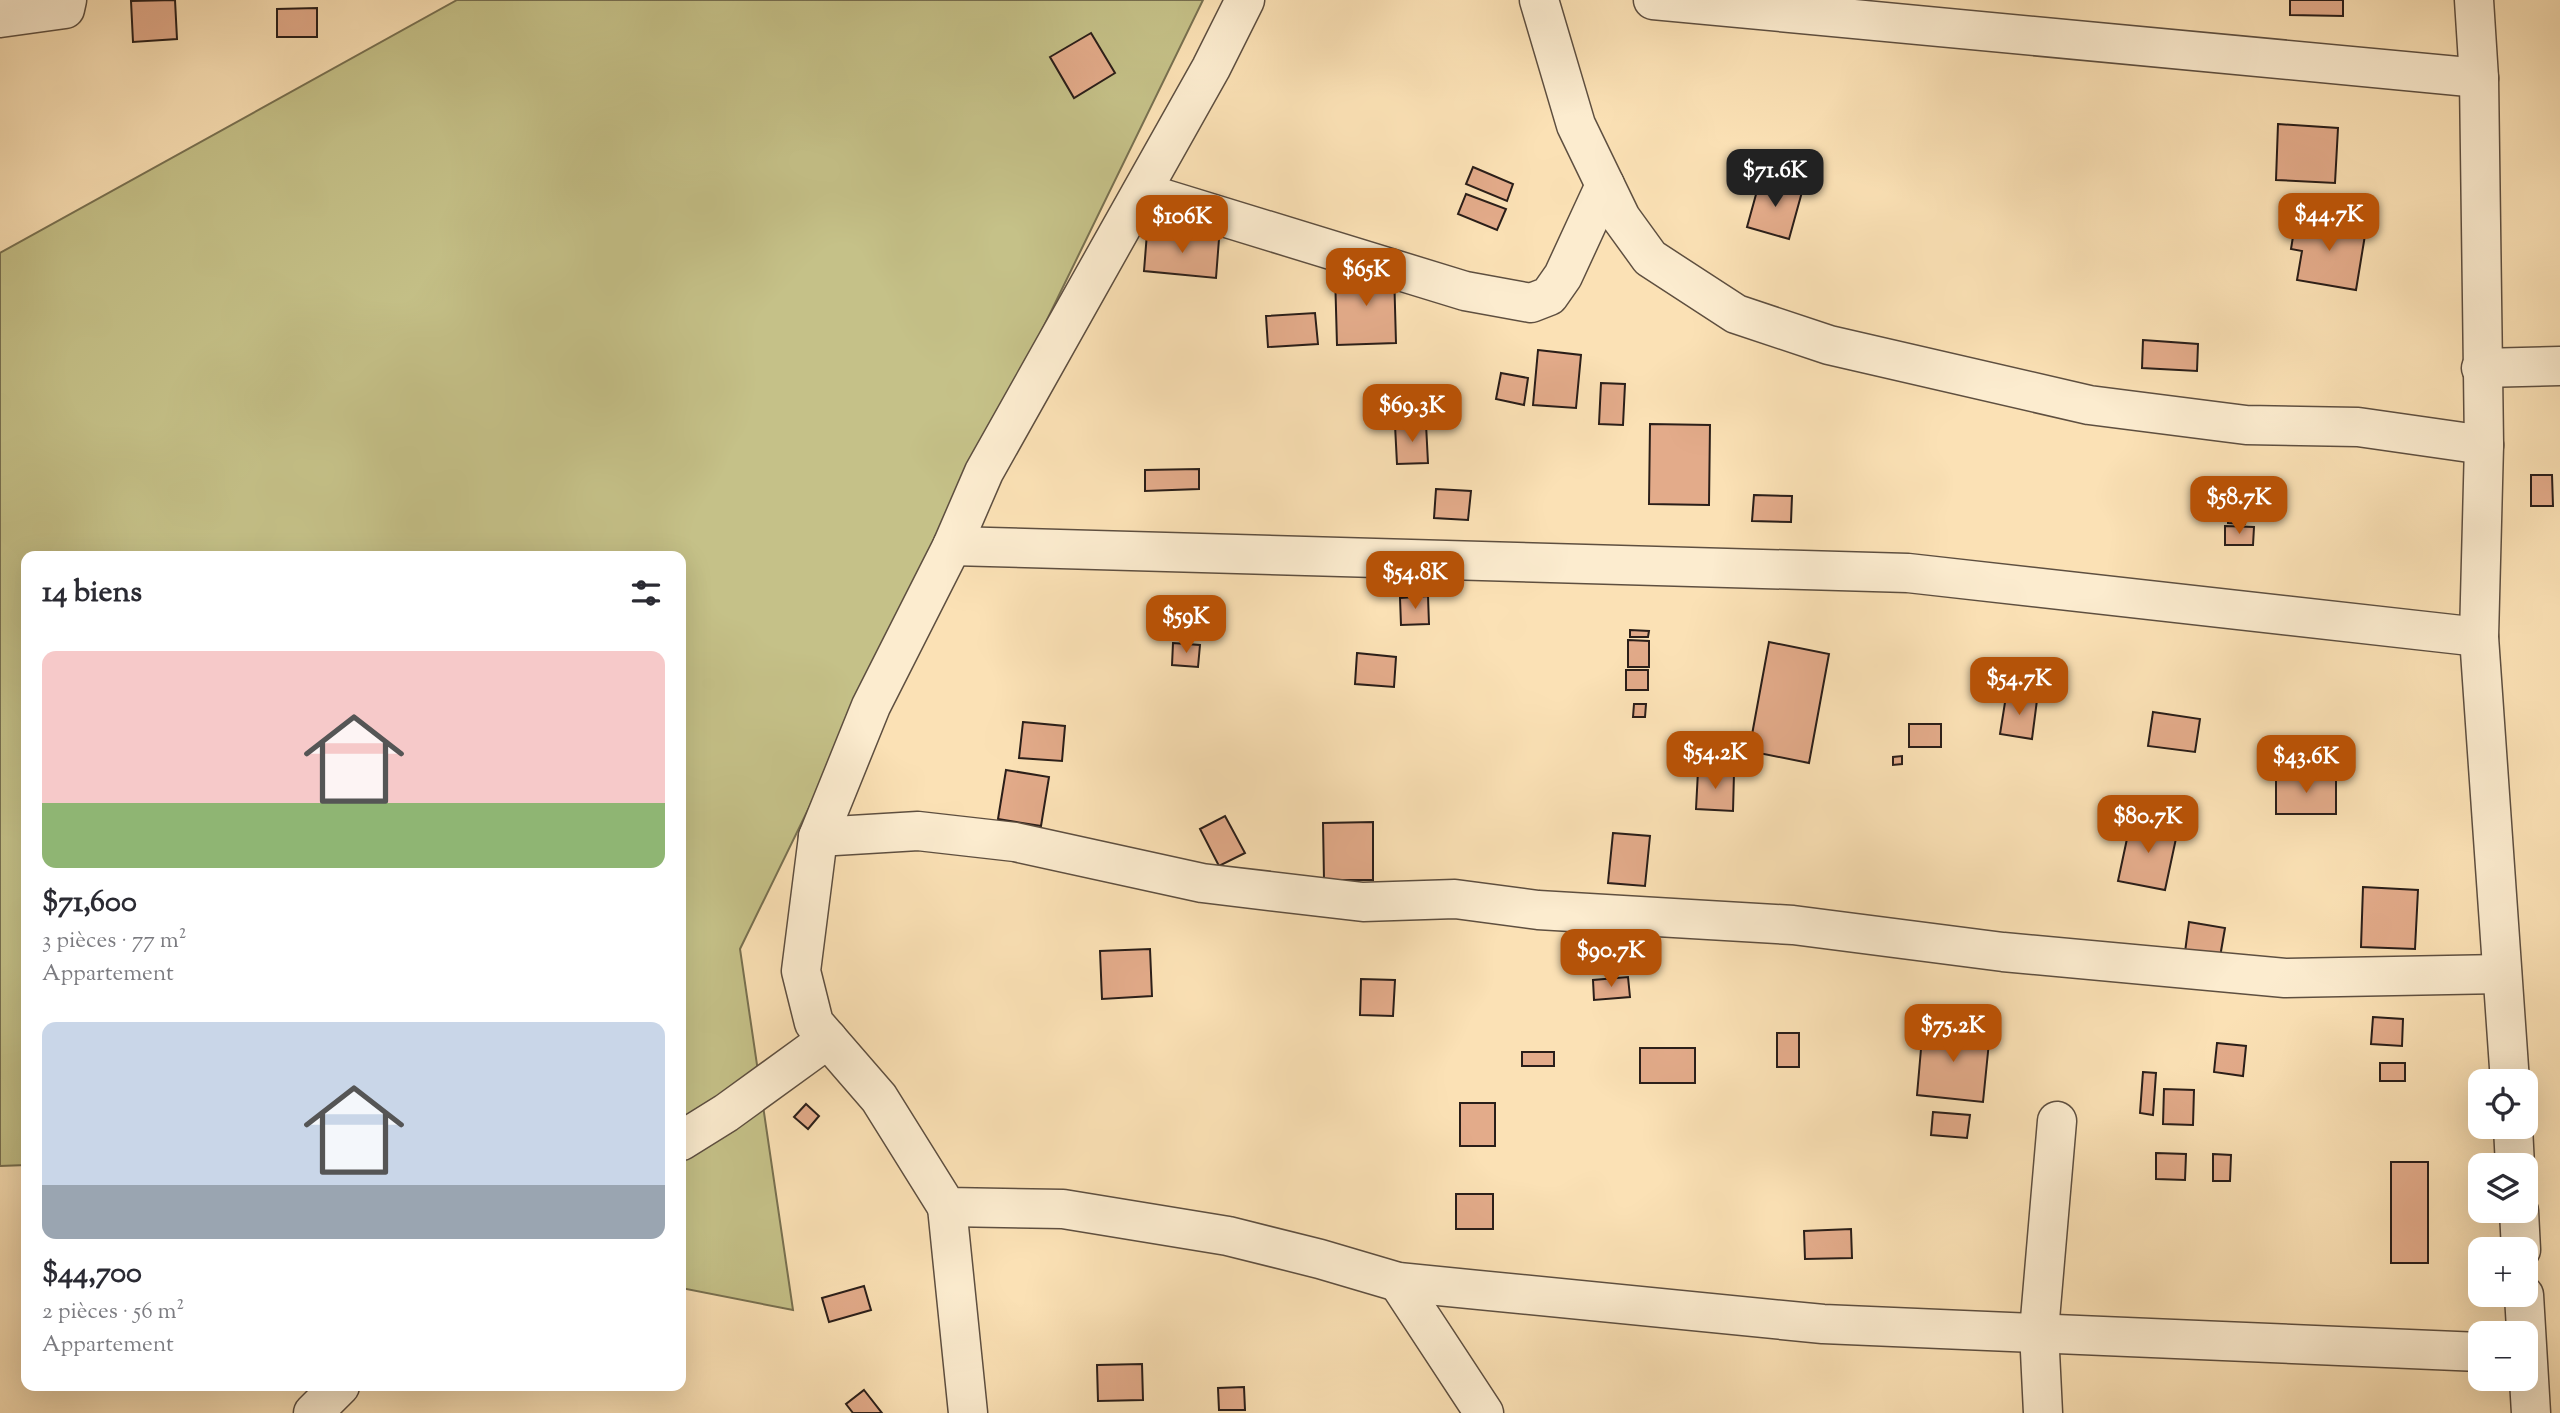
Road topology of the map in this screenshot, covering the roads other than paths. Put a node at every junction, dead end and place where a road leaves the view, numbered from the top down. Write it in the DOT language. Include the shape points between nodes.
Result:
graph roads {
  1 [pos="1245,0"];
  2 [pos="1539,0"];
  3 [pos="1653,0"];
  4 [pos="2474,0"];
  5 [pos="72,3"];
  6 [pos="0,18"];
  7 [pos="2479,78"];
  8 [pos="1605,185"];
  9 [pos="1142,192"];
  10 [pos="2560,366"];
  11 [pos="2481,368"];
  12 [pos="2484,445"];
  13 [pos="952,546"];
  14 [pos="2479,637"];
  15 [pos="818,837"];
  16 [pos="2502,974"];
  17 [pos="828,1039"];
  18 [pos="2509,1069"];
  19 [pos="2057,1121"];
  20 [pos="686,1139"];
  21 [pos="947,1207"];
  22 [pos="1398,1282"];
  23 [pos="2039,1331"];
  24 [pos="2468,1351"];
  25 [pos="335,1391"];
  26 [pos="2534,1391"];
  27 [pos="313,1413"];
  28 [pos="968,1413"];
  29 [pos="1483,1413"];
  30 [pos="2043,1413"];
  31 [pos="2531,1413"];
  1 -- 9 [label="street"];
  2 -- 8 [label="street" via="1576,125"];
  3 -- 7 [label="street"];
  4 -- 7 [label="street"];
  5 -- 6 [label="street"];
  7 -- 11 [label="street"];
  8 -- 9 [label="street" via="1563,276 1549,296 1531,303 1465,291"];
  8 -- 12 [label="street" via="1621,218 1650,258 1736,314 1829,345 2089,405 2246,425 2358,427"];
  9 -- 13 [label="street" via="984,471"];
  10 -- 11 [label="street"];
  11 -- 12 [label="street"];
  12 -- 14 [label="street"];
  13 -- 14 [label="street" via="1908,573"];
  13 -- 15 [label="street" via="871,706"];
  14 -- 16 [label="street"];
  15 -- 16 [label="street" via="918,831 1015,842 1202,883 1363,902 1455,899 1538,910 1793,925 2003,952 2285,978"];
  15 -- 17 [label="street" via="801,971 814,1023"];
  16 -- 18 [label="street"];
  17 -- 20 [label="street"];
  17 -- 21 [label="street" via="879,1098"];
  19 -- 23 [label="street"];
  21 -- 22 [label="street" via="1090,1213 1227,1237"];
  21 -- 28 [label="street"];
  22 -- 23 [label="street" via="1823,1324"];
  22 -- 29 [label="street"];
  23 -- 24 [label="street"];
  23 -- 30 [label="street"];
  25 -- 27 [label="street"];
  26 -- 31 [label="street"];
}
